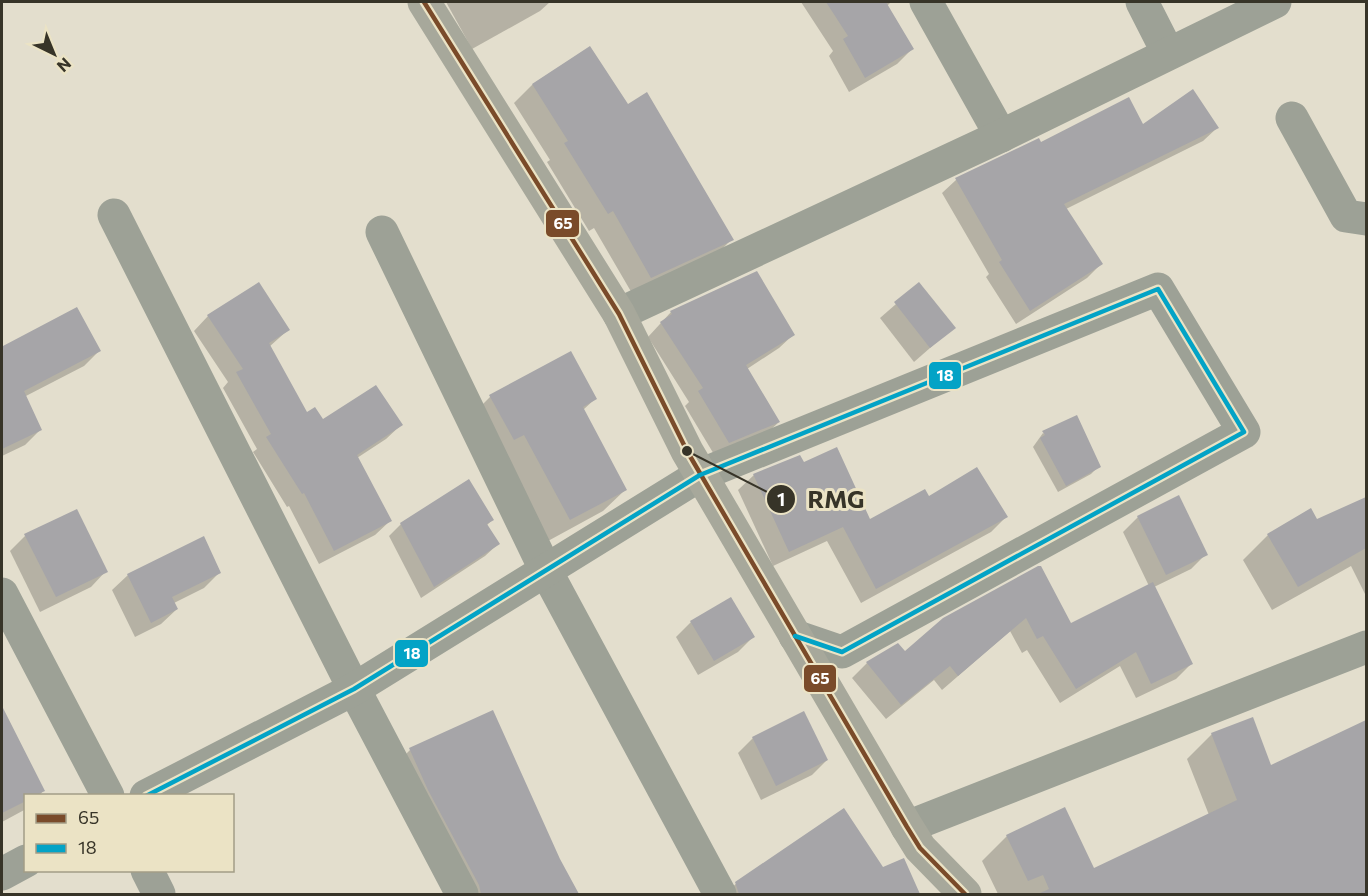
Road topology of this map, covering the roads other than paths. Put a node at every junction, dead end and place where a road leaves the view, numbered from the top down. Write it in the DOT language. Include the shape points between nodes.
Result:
graph roads {
  1 [pos="424,2"];
  2 [pos="926,2"];
  3 [pos="1142,2"];
  4 [pos="1275,2"];
  5 [pos="1168,53"];
  6 [pos="1292,118"];
  7 [pos="1001,136"];
  8 [pos="114,214"];
  9 [pos="1366,219"];
  10 [pos="382,231"];
  11 [pos="619,314"];
  12 [pos="700,475"];
  13 [pos="546,571"];
  14 [pos="2,594"];
  15 [pos="795,636"];
  16 [pos="1366,647"];
  17 [pos="354,689"];
  18 [pos="107,794"];
  19 [pos="148,794"];
  20 [pos="907,827"];
  21 [pos="24,862"];
  22 [pos="148,872"];
  23 [pos="2,874"];
  24 [pos="159,894"];
  25 [pos="462,894"];
  26 [pos="720,894"];
  27 [pos="965,894"];
  1 -- 11 [label="main road"];
  2 -- 7 [label="street"];
  3 -- 5 [label="street"];
  4 -- 5 [label="street"];
  5 -- 7 [label="street"];
  6 -- 9 [label="street" via="1346,216"];
  7 -- 11 [label="street"];
  8 -- 17 [label="street"];
  10 -- 13 [label="street"];
  11 -- 12 [label="main road"];
  12 -- 13 [label="street"];
  12 -- 15 [label="main road"];
  12 -- 15 [label="street" via="1158,289 1244,432 842,652"];
  13 -- 17 [label="street"];
  13 -- 26 [label="street"];
  14 -- 18 [label="street"];
  15 -- 20 [label="main road"];
  16 -- 20 [label="street"];
  17 -- 19 [label="street"];
  17 -- 25 [label="street"];
  20 -- 27 [label="main road" via="920,848"];
  21 -- 23 [label="street"];
  22 -- 24 [label="street"];
}
